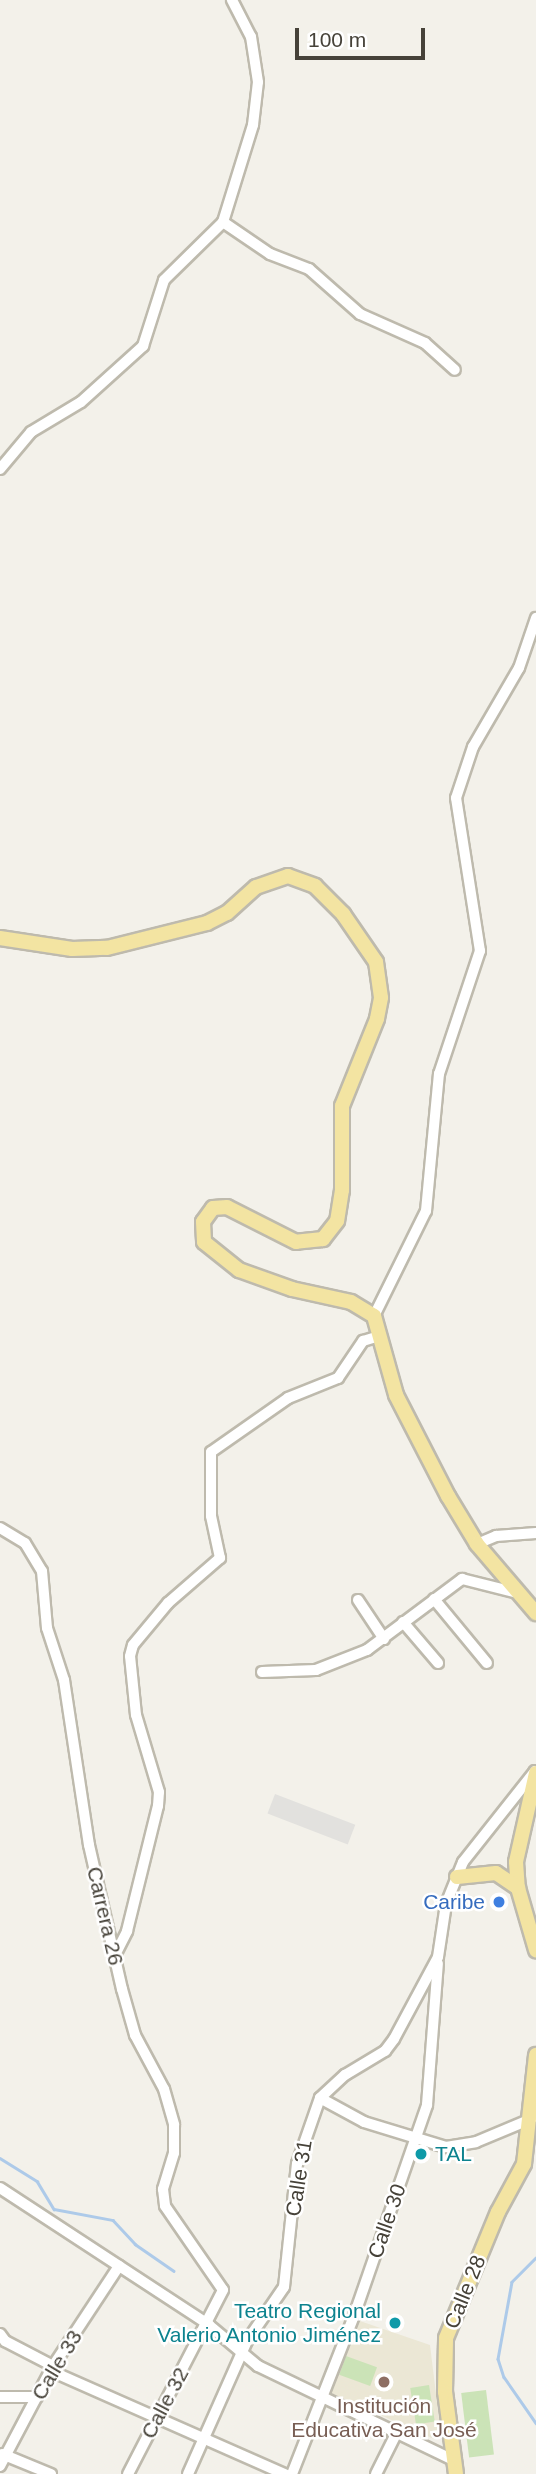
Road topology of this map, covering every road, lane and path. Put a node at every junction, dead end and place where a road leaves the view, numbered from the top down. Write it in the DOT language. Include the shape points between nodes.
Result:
graph roads {
  1 [pos="232,0"];
  2 [pos="223,222"];
  3 [pos="455,370"];
  4 [pos="0,469"];
  5 [pos="536,618"];
  6 [pos="0,938"];
  7 [pos="374,1316"];
  8 [pos="379,1336"];
  9 [pos="0,1528"];
  10 [pos="536,1533"];
  11 [pos="477,1544"];
  12 [pos="522,1595"];
  13 [pos="434,1599"];
  14 [pos="358,1600"];
  15 [pos="536,1613"];
  16 [pos="403,1622"];
  17 [pos="384,1639"];
  18 [pos="438,1663"];
  19 [pos="487,1663"];
  20 [pos="262,1672"];
  21 [pos="536,1771"];
  22 [pos="457,1877"];
  23 [pos="518,1888"];
  24 [pos="536,1950"];
  25 [pos="115,1955"];
  26 [pos="438,1957"];
  27 [pos="536,2055"];
  28 [pos="320,2098"];
  29 [pos="533,2117"];
  30 [pos="416,2139"];
  31 [pos="0,2188"];
  32 [pos="119,2266"];
  33 [pos="222,2296"];
  34 [pos="209,2325"];
  35 [pos="0,2334"];
  36 [pos="244,2351"];
  37 [pos="52,2368"];
  38 [pos="0,2397"];
  39 [pos="37,2397"];
  40 [pos="320,2399"];
  41 [pos="155,2420"];
  42 [pos="396,2434"];
  43 [pos="203,2441"];
  44 [pos="3,2454"];
  45 [pos="0,2466"];
  46 [pos="456,2467"];
  47 [pos="51,2474"];
  48 [pos="128,2474"];
  49 [pos="188,2474"];
  50 [pos="285,2474"];
  51 [pos="292,2474"];
  52 [pos="376,2474"];
  1 -- 2 [label="street" via="251,37 258,82 253,125"];
  2 -- 3 [label="street" via="270,254 309,269 360,314 425,343"];
  2 -- 4 [label="street" via="164,281 143,346 81,402 31,432"];
  5 -- 7 [label="street" via="519,668 473,747 456,798 480,951 439,1074 426,1211"];
  6 -- 7 [label="main road" via="107,948 206,923 271,879 301,878 324,894 376,962 381,989 377,1019 342,1106 337,1221 323,1239 296,1242 227,1207 213,1208 202,1222 202,1233 208,1249 239,1270 292,1289 351,1302"];
  7 -- 8 [label="main road"];
  8 -- 11 [label="main road" via="400,1404"];
  8 -- 25 [label="street" via="363,1341 338,1378 288,1398 211,1452 211,1516 220,1558 168,1604 132,1650 136,1715 159,1792 130,1919"];
  9 -- 25 [label="street, Carrera 26" via="25,1543 42,1571 47,1628 64,1680 87,1833"];
  10 -- 11 [label="street" via="496,1536"];
  11 -- 12 [label="main road"];
  12 -- 13 [label="street" via="468,1577"];
  12 -- 15 [label="main road"];
  13 -- 16 [label="street"];
  13 -- 19 [label="street"];
  14 -- 17 [label="street"];
  16 -- 17 [label="street"];
  16 -- 18 [label="street"];
  17 -- 20 [label="street" via="316,1670"];
  21 -- 22 [label="street, Calle 31" via="471,1852"];
  21 -- 23 [label="main road" via="517,1844"];
  22 -- 23 [label="main road" via="496,1873"];
  22 -- 26 [label="street, Calle 31" via="442,1924"];
  23 -- 24 [label="main road"];
  25 -- 33 [label="street, Carrera 26" via="135,2035 173,2116 174,2152 165,2180 165,2206 223,2290"];
  26 -- 28 [label="street, Calle 31" via="385,2051"];
  26 -- 30 [label="street, Calle 30" via="430,2083"];
  27 -- 29 [label="main road, Calle 28"];
  28 -- 30 [label="street" via="364,2122"];
  28 -- 36 [label="street, Calle 31" via="297,2164 284,2287"];
  29 -- 30 [label="street" via="462,2147"];
  29 -- 46 [label="main road, Calle 28" via="524,2164 498,2212 446,2338 444,2371"];
  30 -- 40 [label="street, Calle 30"];
  31 -- 32 [label="street"];
  32 -- 34 [label="street"];
  32 -- 37 [label="street, Calle 33"];
  33 -- 34 [label="street, Calle 32"];
  34 -- 36 [label="street"];
  34 -- 41 [label="street, Calle 32"];
  35 -- 37 [label="street"];
  36 -- 40 [label="street" via="258,2366"];
  36 -- 43 [label="street, Calle 31"];
  37 -- 39 [label="street, Calle 33"];
  37 -- 41 [label="street"];
  38 -- 39 [label="street"];
  39 -- 44 [label="street, Calle 33"];
  40 -- 42 [label="street"];
  40 -- 51 [label="street, Calle 30"];
  41 -- 43 [label="street"];
  41 -- 48 [label="street, Calle 32"];
  42 -- 46 [label="street"];
  42 -- 52 [label="street"];
  43 -- 49 [label="street, Calle 31"];
  43 -- 50 [label="street"];
  44 -- 45 [label="street, Calle 33"];
  44 -- 47 [label="street"];
}
